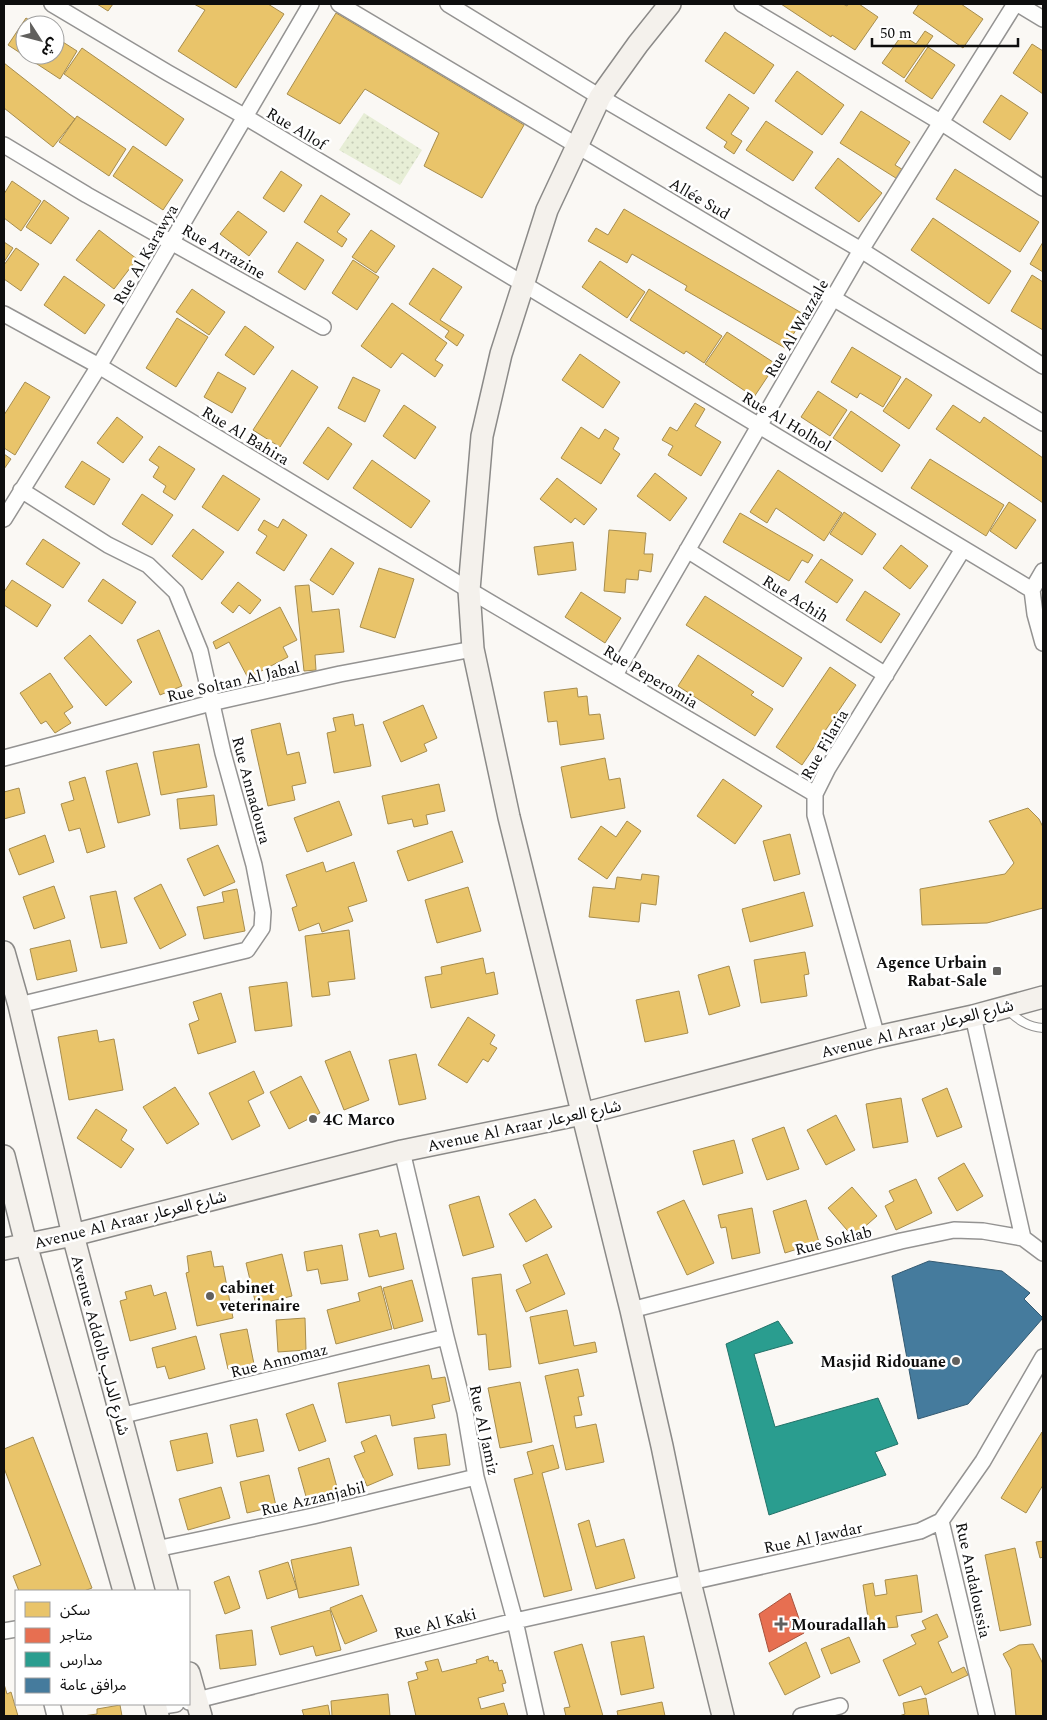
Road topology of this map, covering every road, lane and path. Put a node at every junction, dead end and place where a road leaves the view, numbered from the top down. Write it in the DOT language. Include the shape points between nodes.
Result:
graph roads {
  1 [pos="52,4"];
  2 [pos="311,4"];
  3 [pos="339,4"];
  4 [pos="448,4"];
  5 [pos="670,4"];
  6 [pos="742,4"];
  7 [pos="1017,4"];
  8 [pos="1043,19"];
  9 [pos="600,97"];
  10 [pos="244,116"];
  11 [pos="942,123"];
  12 [pos="4,145"];
  13 [pos="576,146"];
  14 [pos="1043,188"];
  15 [pos="173,242"];
  16 [pos="861,250"];
  17 [pos="522,284"];
  18 [pos="834,298"];
  19 [pos="4,314"];
  20 [pos="323,327"];
  21 [pos="99,366"];
  22 [pos="1043,366"];
  23 [pos="1043,423"];
  24 [pos="759,425"];
  25 [pos="21,490"];
  26 [pos="4,519"];
  27 [pos="963,549"];
  28 [pos="687,550"];
  29 [pos="1043,571"];
  30 [pos="469,590"];
  31 [pos="1032,590"];
  32 [pos="1043,643"];
  33 [pos="473,649"];
  34 [pos="615,675"];
  35 [pos="886,675"];
  36 [pos="211,702"];
  37 [pos="4,758"];
  38 [pos="815,794"];
  39 [pos="4,952"];
  40 [pos="1043,997"];
  41 [pos="19,1005"];
  42 [pos="1005,1006"];
  43 [pos="973,1016"];
  44 [pos="1043,1028"];
  45 [pos="877,1037"];
  46 [pos="582,1114"];
  47 [pos="402,1150"];
  48 [pos="4,1156"];
  49 [pos="73,1235"];
  50 [pos="1023,1238"];
  51 [pos="26,1244"];
  52 [pos="4,1249"];
  53 [pos="1043,1253"];
  54 [pos="630,1310"];
  55 [pos="446,1337"];
  56 [pos="1043,1357"];
  57 [pos="1038,1381"];
  58 [pos="120,1416"];
  59 [pos="476,1477"];
  60 [pos="941,1521"];
  61 [pos="156,1549"];
  62 [pos="690,1582"];
  63 [pos="124,1590"];
  64 [pos="167,1590"];
  65 [pos="515,1621"];
  66 [pos="190,1703"];
  67 [pos="840,1706"];
  68 [pos="536,1716"];
  69 [pos="723,1716"];
  70 [pos="801,1716"];
  71 [pos="987,1716"];
  1 -- 10 [label="street, Rue Allof"];
  2 -- 10 [label="street, Rue Al Karawya"];
  3 -- 13 [label="street, Allée Sud"];
  4 -- 9 [label="street"];
  5 -- 9 [label="street"];
  6 -- 11 [label="street"];
  7 -- 8 [label="street"];
  7 -- 11 [label="street, Rue Al Wazzale"];
  9 -- 13 [label="street"];
  9 -- 16 [label="street"];
  10 -- 15 [label="street, Rue Al Karawya"];
  10 -- 17 [label="street, Rue Allof"];
  11 -- 14 [label="street"];
  11 -- 16 [label="street, Rue Al Wazzale"];
  12 -- 15 [label="street, Rue Arrazine"];
  13 -- 17 [label="street" via="548,210"];
  13 -- 18 [label="street, Allée Sud"];
  15 -- 20 [label="street, Rue Arrazine"];
  15 -- 21 [label="street, Rue Al Karawya"];
  16 -- 18 [label="street, Rue Al Wazzale"];
  16 -- 22 [label="street"];
  17 -- 24 [label="street, Rue Al Holhol"];
  17 -- 30 [label="street" via="482,436"];
  18 -- 23 [label="street, Allée Sud"];
  18 -- 24 [label="street, Rue Al Wazzale"];
  19 -- 21 [label="street, Rue Al Bahira"];
  21 -- 25 [label="street, Rue Al Karawya"];
  21 -- 30 [label="street, Rue Al Bahira"];
  24 -- 27 [label="street, Rue Al Holhol"];
  24 -- 28 [label="street, Rue Al Wazzale"];
  25 -- 26 [label="street, Rue Al Karawya"];
  25 -- 36 [label="street, Rue Annadoura" via="108,545 148,565 176,592 200,651"];
  27 -- 31 [label="street, Rue Al Holhol"];
  27 -- 35 [label="street, Rue Filaria"];
  28 -- 34 [label="street, Rue Al Wazzale"];
  28 -- 35 [label="street, Rue Achih"];
  29 -- 31 [label="street"];
  30 -- 33 [label="street"];
  30 -- 34 [label="street, Rue Peperomia"];
  31 -- 32 [label="street"];
  33 -- 36 [label="street, Rue Soltan Al Jabal"];
  33 -- 46 [label="street" via="511,826"];
  34 -- 38 [label="street, Rue Peperomia"];
  35 -- 38 [label="street, Rue Filaria"];
  36 -- 37 [label="street, Rue Soltan Al Jabal"];
  36 -- 41 [label="street, Rue Annadoura" via="263,912 262,928 252,944 247,950"];
  38 -- 45 [label="street, Rue Filaria" via="815,815"];
  39 -- 41 [label="street, Avenue Addolb شارع الدلب"];
  40 -- 42 [label="street, Avenue Al Araar شارع العرعار"];
  41 -- 49 [label="street, Avenue Addolb شارع الدلب"];
  42 -- 43 [label="street, Avenue Al Araar شارع العرعار"];
  42 -- 44 [label="lane" via="1018,1020"];
  43 -- 45 [label="street, Avenue Al Araar شارع العرعار"];
  43 -- 50 [label="street"];
  45 -- 46 [label="street, Avenue Al Araar شارع العرعار"];
  46 -- 47 [label="street, Avenue Al Araar شارع العرعار"];
  46 -- 54 [label="street"];
  47 -- 49 [label="street, Avenue Al Araar شارع العرعار"];
  47 -- 55 [label="street, Rue Al Jamiz"];
  48 -- 51 [label="street"];
  49 -- 51 [label="street, Avenue Al Araar شارع العرعار"];
  49 -- 58 [label="street, Avenue Addolb شارع الدلب"];
  50 -- 53 [label="street, Rue Soklab"];
  50 -- 54 [label="street, Rue Soklab" via="954,1230"];
  51 -- 52 [label="street, Avenue Al Araar شارع العرعار"];
  51 -- 63 [label="street"];
  54 -- 62 [label="street"];
  55 -- 58 [label="street, Rue Annomaz"];
  55 -- 59 [label="street, Rue Al Jamiz" via="465,1412"];
  56 -- 57 [label="street, Rue Andaloussia"];
  57 -- 60 [label="street, Rue Andaloussia"];
  58 -- 61 [label="street, Avenue Addolb شارع الدلب"];
  59 -- 61 [label="street, Rue Azzanjabil"];
  59 -- 65 [label="street, Rue Al Jamiz"];
  60 -- 62 [label="street, Rue Al Jawdar" via="920,1531"];
  60 -- 71 [label="street, Rue Andaloussia"];
  61 -- 64 [label="street, Avenue Addolb شارع الدلب"];
  62 -- 65 [label="street, Rue Al Kaki"];
  62 -- 69 [label="street"];
  65 -- 66 [label="street, Rue Al Kaki"];
  65 -- 68 [label="street, Rue Al Jamiz"];
  67 -- 70 [label="street"];
}
